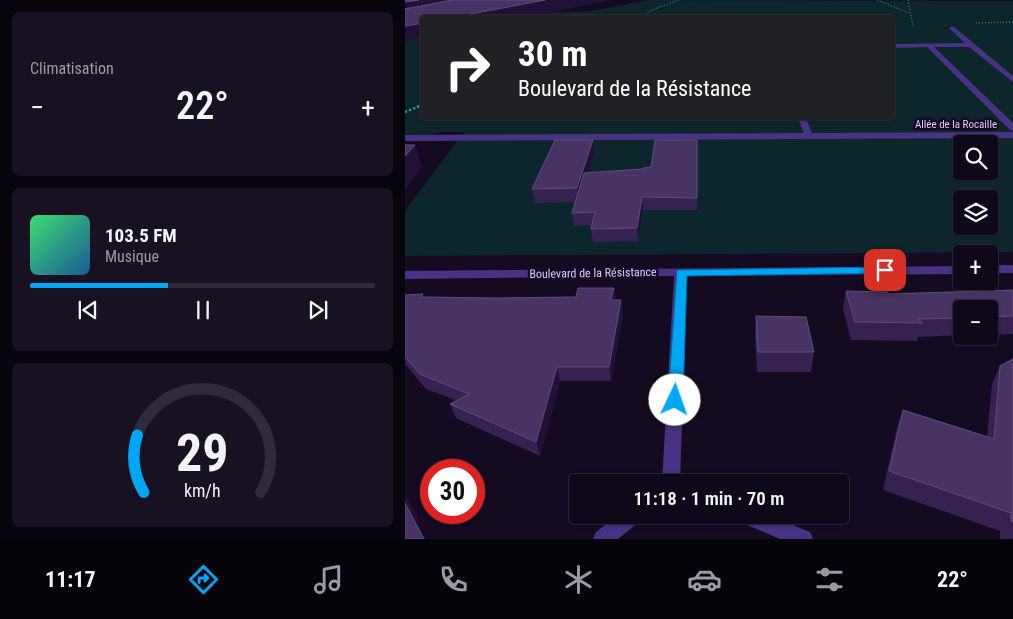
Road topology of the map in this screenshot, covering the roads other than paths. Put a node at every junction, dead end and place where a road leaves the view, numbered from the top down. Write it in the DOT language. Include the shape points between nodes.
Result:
graph roads {
  1 [pos="952,28"];
  2 [pos="971,45"];
  3 [pos="895,46"];
  4 [pos="929,46"];
  5 [pos="1013,80"];
  6 [pos="804,120"];
  7 [pos="1013,128"];
  8 [pos="1013,135"];
  9 [pos="809,136"];
  10 [pos="405,138"];
  11 [pos="998,269"];
  12 [pos="1013,269"];
  13 [pos="953,270"];
  14 [pos="681,272"];
  15 [pos="405,275"];
  16 [pos="671,474"];
  17 [pos="622,524"];
  18 [pos="767,524"];
  19 [pos="603,539"];
  20 [pos="803,539"];
  1 -- 2 [label="street"];
  2 -- 4 [label="street"];
  2 -- 5 [label="street"];
  3 -- 4 [label="street"];
  4 -- 7 [label="street"];
  6 -- 9 [label="street"];
  8 -- 9 [label="street, Allée de la Rocaille"];
  9 -- 10 [label="street, Allée de la Rocaille"];
  11 -- 12 [label="street"];
  13 -- 14 [label="street, Boulevard de la Résistance"];
  14 -- 15 [label="street, Boulevard de la Résistance"];
  14 -- 16 [label="street"];
  17 -- 19 [label="street"];
  18 -- 20 [label="street"];
}
